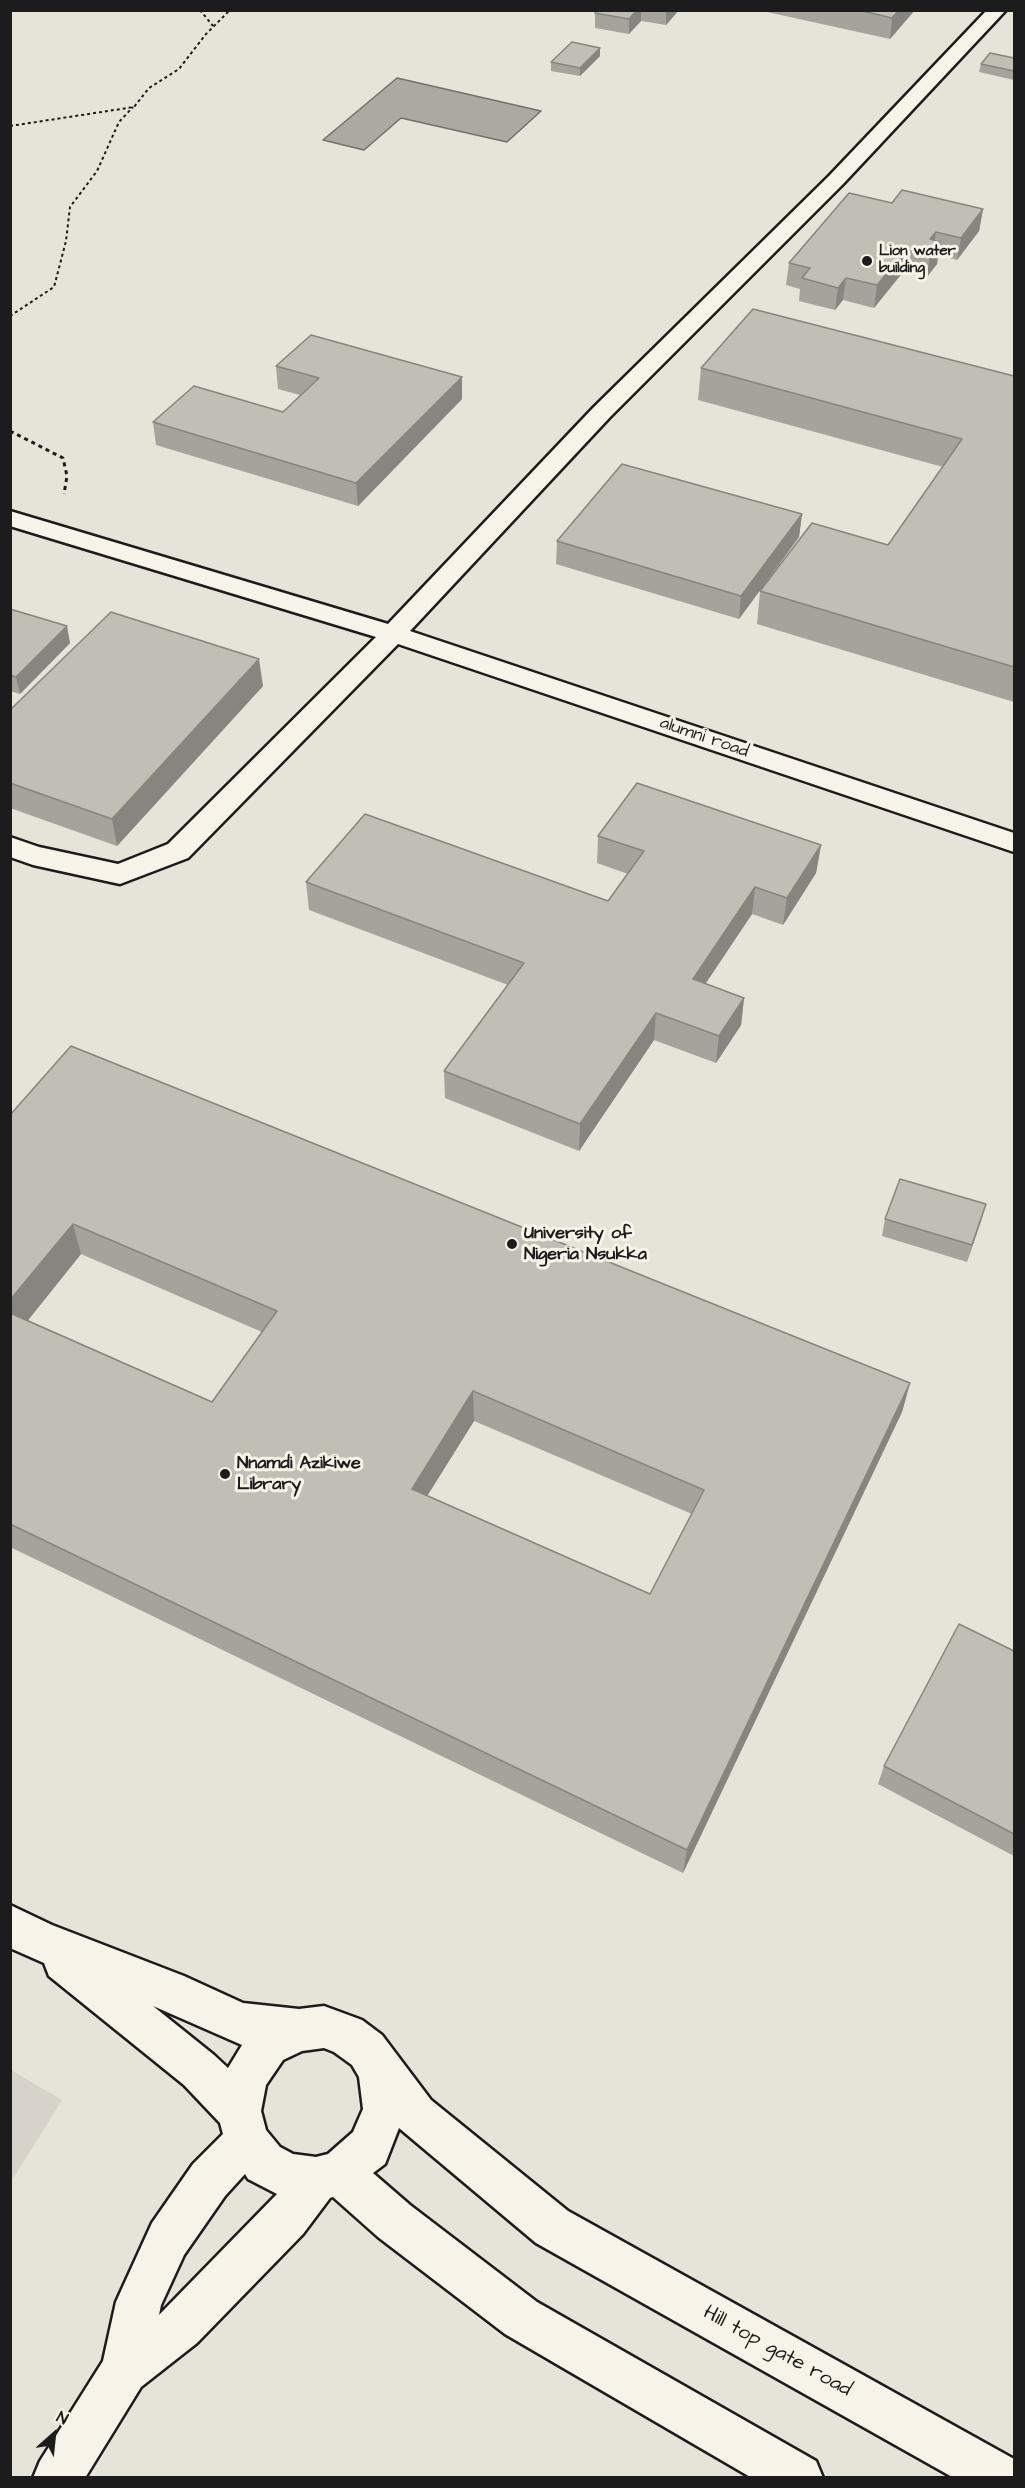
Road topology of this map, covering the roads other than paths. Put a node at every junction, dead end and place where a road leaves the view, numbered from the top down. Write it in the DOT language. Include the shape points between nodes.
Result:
graph roads {
  1 [pos="997,10"];
  2 [pos="17,520"];
  3 [pos="393,634"];
  4 [pos="1014,843"];
  5 [pos="10,846"];
  6 [pos="25,1933"];
  7 [pos="299,2030"];
  8 [pos="380,2070"];
  9 [pos="243,2126"];
  10 [pos="328,2176"];
  11 [pos="124,2370"];
  12 [pos="57,2478"];
  13 [pos="799,2478"];
  14 [pos="1002,2478"];
  1 -- 3 [label="street" via="836,180 602,412"];
  2 -- 3 [label="street, alumni road"];
  3 -- 4 [label="street, alumni road"];
  3 -- 5 [label="street" via="178,851 120,874 33,855"];
  6 -- 7 [label="street" via="241,2024"];
  6 -- 9 [label="street" via="199,2070"];
  7 -- 8 [label="street" via="324,2027 347,2035 367,2050"];
  7 -- 9 [label="street" via="268,2045 246,2076"];
  8 -- 10 [label="street" via="385,2109 369,2148"];
  8 -- 14 [label="street, Hill top gate road" via="416,2115 552,2227"];
  9 -- 10 [label="street" via="264,2163 288,2176"];
  9 -- 11 [label="street" via="168,2239 140,2302"];
  10 -- 11 [label="street" via="181,2327"];
  10 -- 13 [label="street" via="521,2318"];
  11 -- 12 [label="street"];
}
